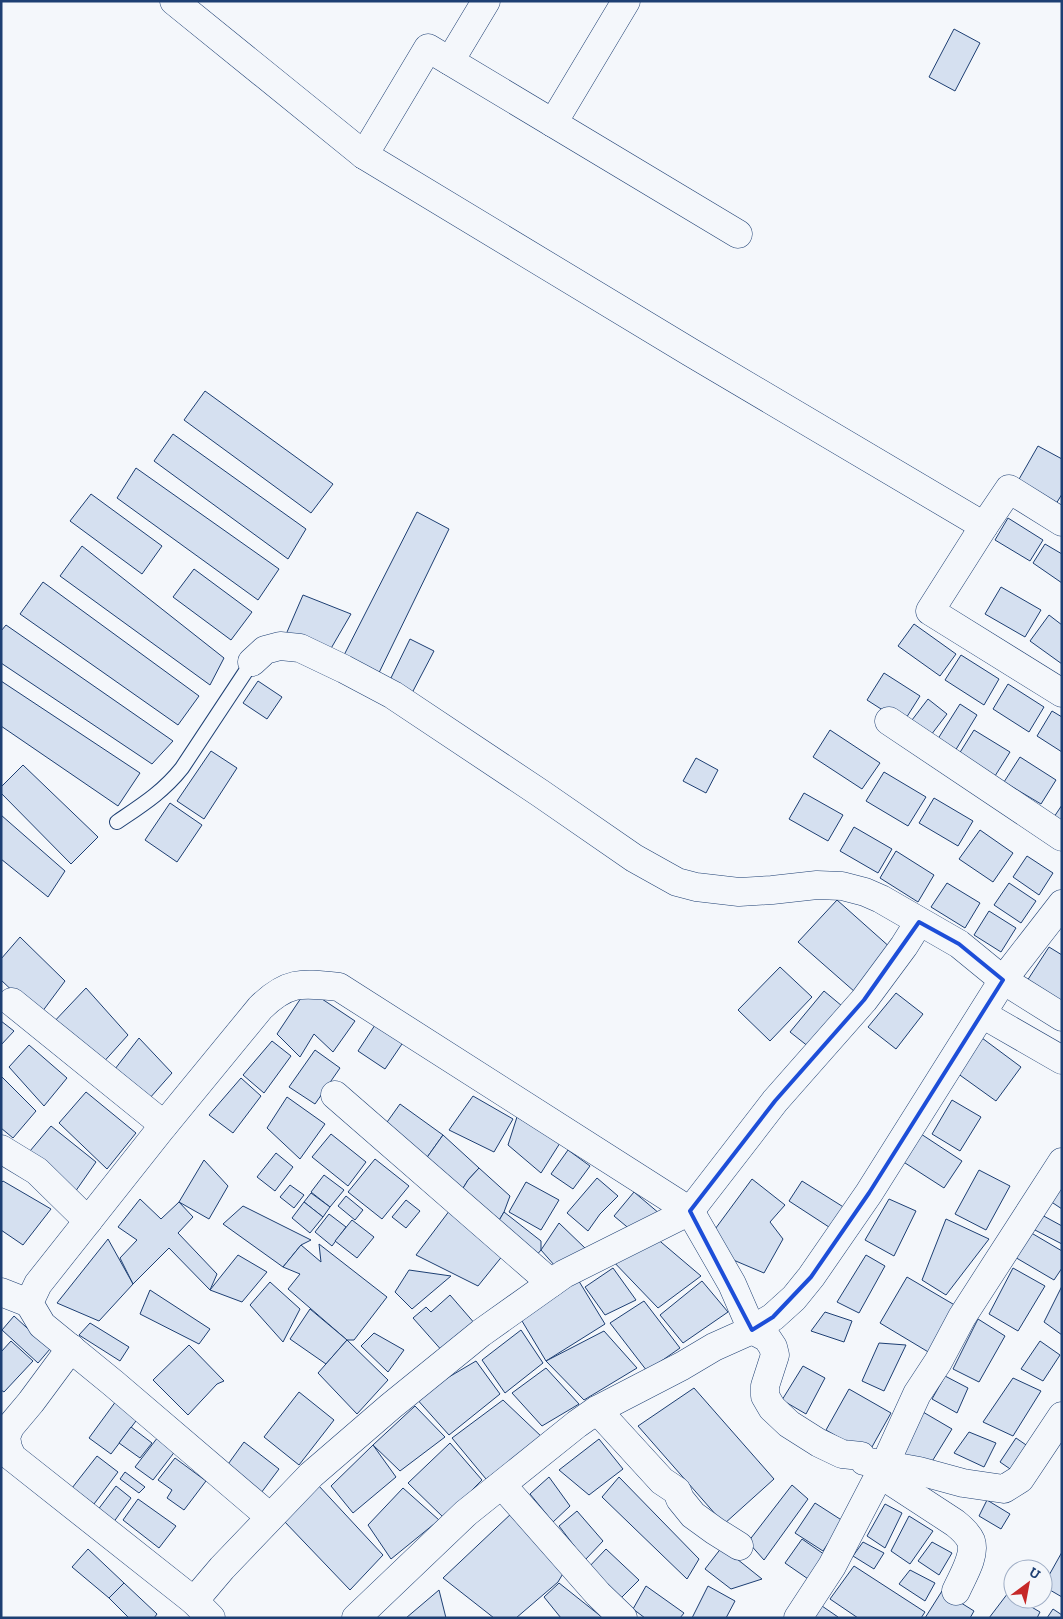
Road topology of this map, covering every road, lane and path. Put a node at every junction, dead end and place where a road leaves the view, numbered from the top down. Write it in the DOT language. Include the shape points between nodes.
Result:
graph roads {
  1 [pos="174,1"];
  2 [pos="486,1"];
  3 [pos="626,1"];
  4 [pos="450,61"];
  5 [pos="553,123"];
  6 [pos="364,155"];
  7 [pos="738,234"];
  8 [pos="1062,522"];
  9 [pos="984,526"];
  10 [pos="252,662"];
  11 [pos="1062,693"];
  12 [pos="889,721"];
  13 [pos="117,822"];
  14 [pos="1062,837"];
  15 [pos="1062,904"];
  16 [pos="919,922"];
  17 [pos="1003,980"];
  18 [pos="12,1002"];
  19 [pos="982,1014"];
  20 [pos="1062,1017"];
  21 [pos="1062,1060"];
  22 [pos="335,1095"];
  23 [pos="164,1125"];
  24 [pos="1,1149"];
  25 [pos="1062,1162"];
  26 [pos="690,1211"];
  27 [pos="88,1221"];
  28 [pos="551,1283"];
  29 [pos="1,1292"];
  30 [pos="30,1303"];
  31 [pos="752,1330"];
  32 [pos="71,1348"];
  33 [pos="597,1410"];
  34 [pos="1062,1416"];
  35 [pos="883,1469"];
  36 [pos="502,1485"];
  37 [pos="270,1517"];
  38 [pos="739,1546"];
  39 [pos="956,1590"];
  40 [pos="202,1609"];
  41 [pos="356,1618"];
  42 [pos="623,1618"];
  43 [pos="798,1618"];
  1 -- 6 [label="street"];
  2 -- 4 [label="street"];
  3 -- 5 [label="street"];
  4 -- 5 [label="street"];
  4 -- 6 [label="street" via="428,48"];
  5 -- 7 [label="street"];
  6 -- 9 [label="street"];
  8 -- 9 [label="street" via="1009,489"];
  9 -- 11 [label="street" via="930,611"];
  10 -- 13 [label="lane" via="169,784"];
  10 -- 16 [label="street" via="265,650 280,646 300,648 344,669 393,695 634,858 678,882 739,892 842,886 865,892"];
  12 -- 14 [label="street"];
  15 -- 17 [label="street"];
  16 -- 17 [label="street" via="959,944"];
  16 -- 26 [label="street" via="864,1000 775,1101"];
  17 -- 19 [label="street"];
  17 -- 20 [label="street"];
  18 -- 23 [label="street"];
  19 -- 21 [label="street"];
  19 -- 31 [label="street" via="869,1193 810,1277 794,1298"];
  22 -- 28 [label="street"];
  23 -- 26 [label="street" via="273,995 289,986 308,983 340,987"];
  23 -- 27 [label="street"];
  24 -- 27 [label="street" via="37,1171"];
  25 -- 35 [label="street" via="962,1317 917,1394"];
  26 -- 28 [label="street"];
  26 -- 31 [label="street" via="732,1284"];
  27 -- 30 [label="street" via="38,1284"];
  28 -- 37 [label="street" via="481,1333 398,1400 311,1475"];
  29 -- 30 [label="street"];
  30 -- 32 [label="street" via="42,1325"];
  31 -- 33 [label="street"];
  31 -- 35 [label="street" via="767,1338 773,1347 775,1355 765,1386 765,1396 772,1408 789,1424 819,1443 842,1454 861,1456 864,1461"];
  32 -- 37 [label="street"];
  32 -- 40 [label="street" via="10,1427 6,1437 12,1457"];
  33 -- 36 [label="street"];
  33 -- 38 [label="street" via="662,1481 677,1491 693,1515"];
  34 -- 35 [label="street" via="1020,1479 1004,1489 963,1483 919,1471"];
  35 -- 39 [label="street" via="955,1522 971,1541 970,1557"];
  35 -- 43 [label="street" via="832,1566"];
  36 -- 41 [label="street" via="466,1513"];
  36 -- 42 [label="street"];
  37 -- 40 [label="street" via="222,1568"];
}
